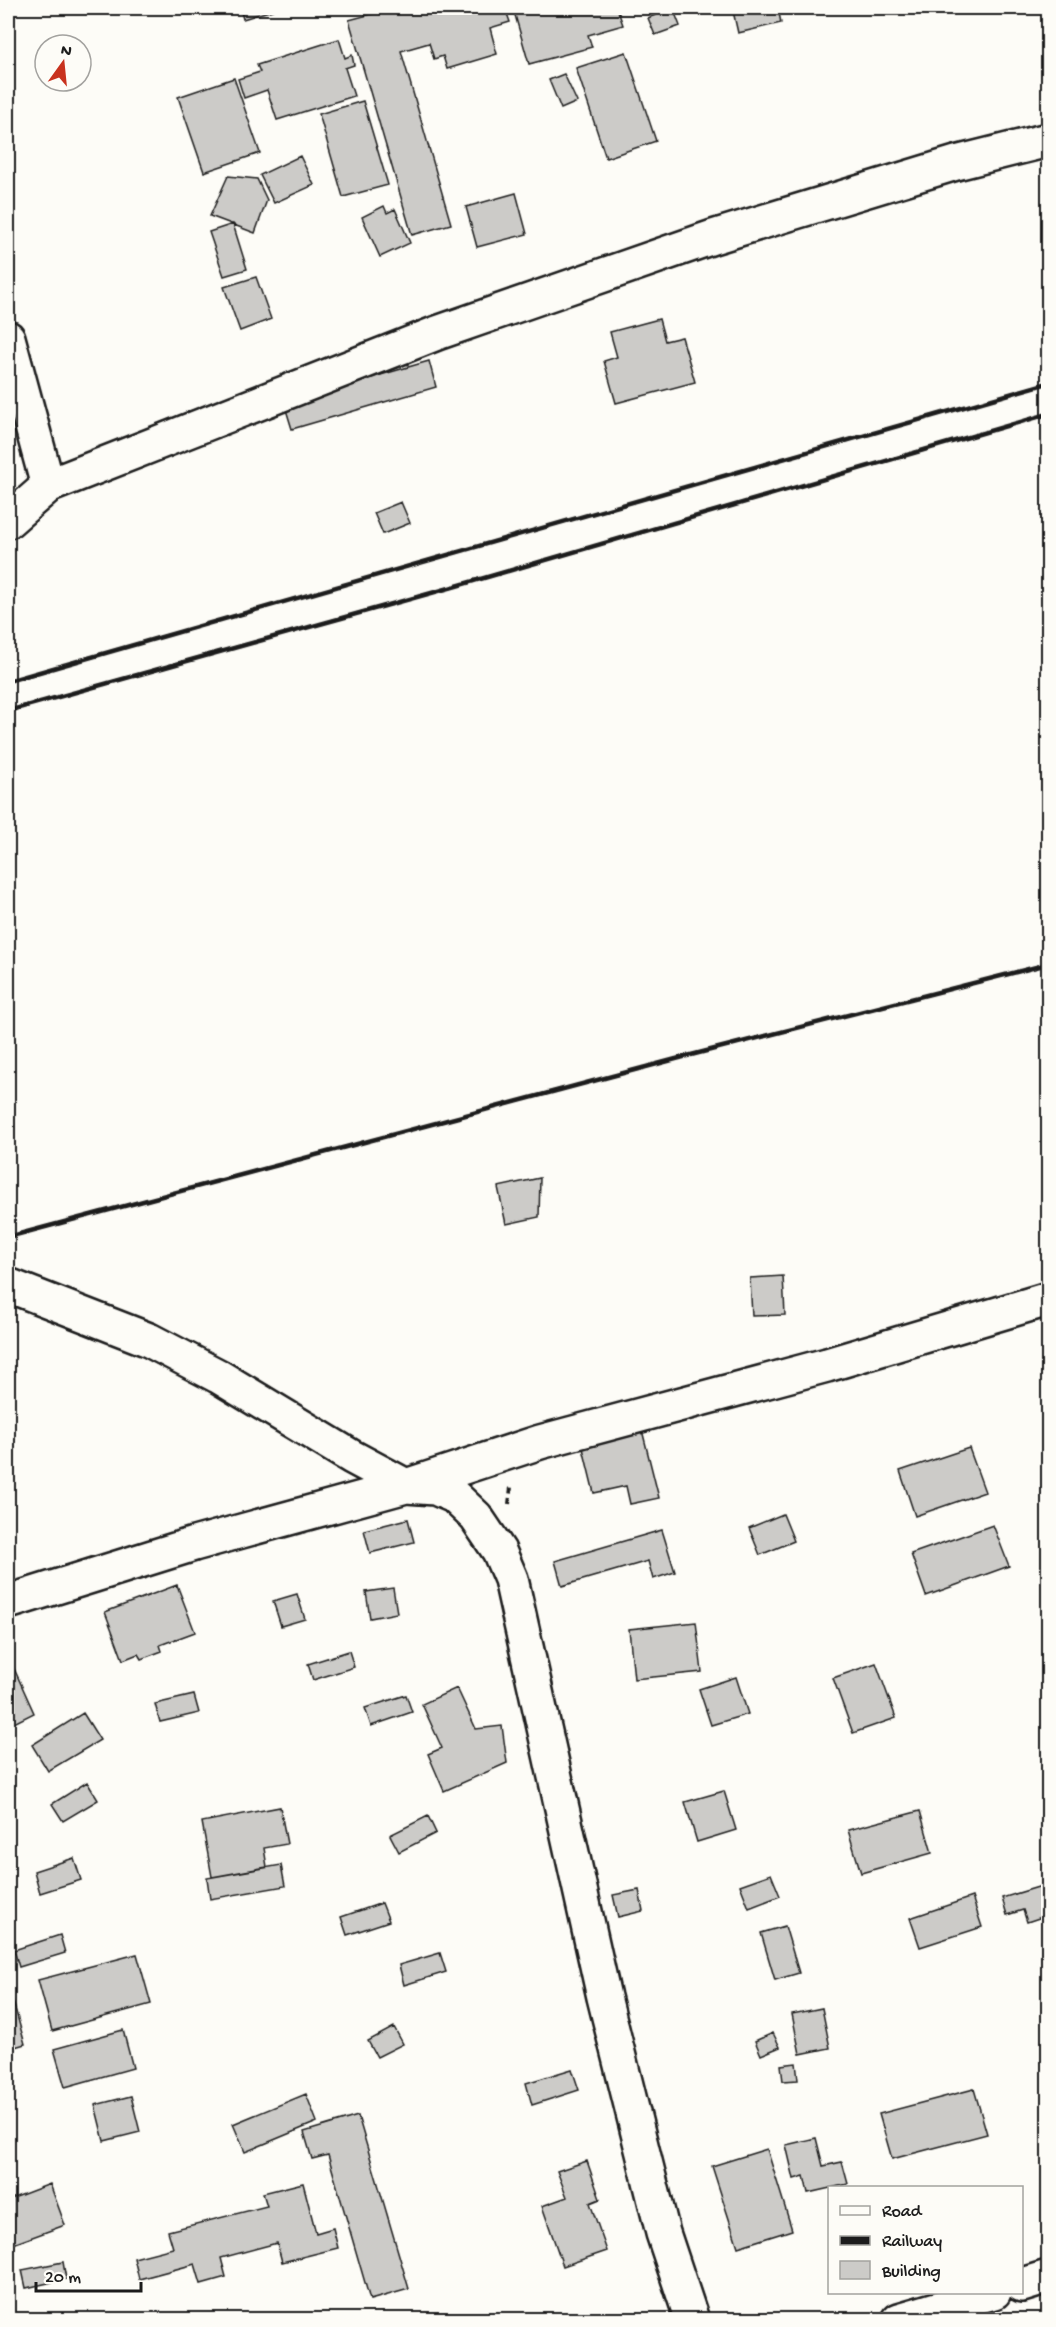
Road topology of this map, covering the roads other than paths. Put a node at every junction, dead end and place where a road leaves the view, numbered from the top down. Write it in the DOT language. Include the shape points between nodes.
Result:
graph roads {
  1 [pos="1048,140"];
  2 [pos="8,338"];
  3 [pos="48,486"];
  4 [pos="8,521"];
  5 [pos="8,1285"];
  6 [pos="1048,1299"];
  7 [pos="406,1486"];
  8 [pos="8,1602"];
  9 [pos="1048,2277"];
  10 [pos="1023,2285"];
  11 [pos="987,2294"];
  12 [pos="692,2319"];
  13 [pos="899,2319"];
  1 -- 3 [label="street" via="956,162 713,237 459,325"];
  2 -- 3 [label="street"];
  3 -- 4 [label="street"];
  5 -- 7 [label="street" via="149,1340"];
  6 -- 7 [label="street" via="828,1365 540,1442"];
  7 -- 8 [label="street"];
  7 -- 12 [label="street" via="435,1488 454,1496 476,1517 499,1551 511,1579 604,1997 663,2232"];
  9 -- 10 [label="street"];
  11 -- 13 [label="street"];
}
